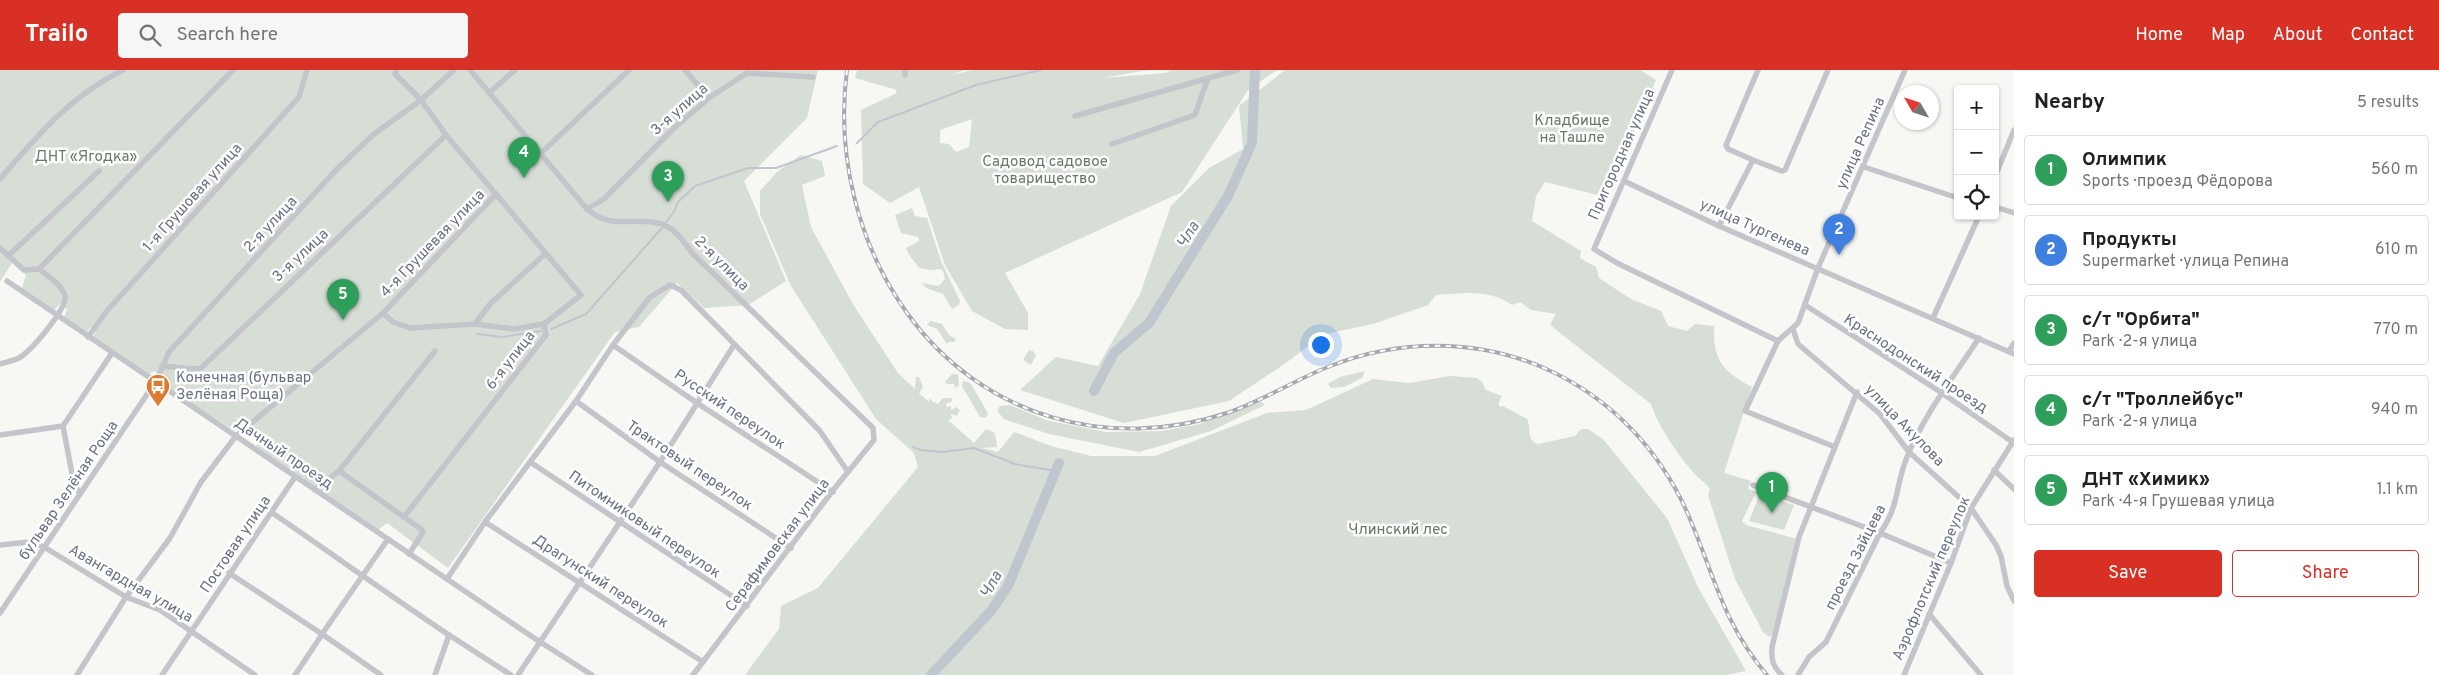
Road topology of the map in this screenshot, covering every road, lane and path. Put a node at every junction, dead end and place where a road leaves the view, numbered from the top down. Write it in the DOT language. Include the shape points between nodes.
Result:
graph roads {
  1 [pos="123,70"];
  2 [pos="233,70"];
  3 [pos="307,70"];
  4 [pos="396,70"];
  5 [pos="454,70"];
  6 [pos="470,70"];
  7 [pos="515,70"];
  8 [pos="629,70"];
  9 [pos="685,70"];
  10 [pos="1237,70"];
  11 [pos="1672,70"];
  12 [pos="1758,70"];
  13 [pos="1828,70"];
  14 [pos="1906,70"];
  15 [pos="748,72"];
  16 [pos="813,77"];
  17 [pos="1208,78"];
  18 [pos="490,92"];
  19 [pos="709,98"];
  20 [pos="421,100"];
  21 [pos="1075,116"];
  22 [pos="2014,130"];
  23 [pos="446,135"];
  24 [pos="1112,144"];
  25 [pos="541,153"];
  26 [pos="1753,160"];
  27 [pos="1864,167"];
  28 [pos="100,171"];
  29 [pos="1996,175"];
  30 [pos="0,179"];
  31 [pos="1624,181"];
  32 [pos="496,194"];
  33 [pos="1954,197"];
  34 [pos="587,209"];
  35 [pos="1999,209"];
  36 [pos="2014,213"];
  37 [pos="1977,220"];
  38 [pos="1719,226"];
  39 [pos="0,248"];
  40 [pos="545,254"];
  41 [pos="8,256"];
  42 [pos="1818,268"];
  43 [pos="39,269"];
  44 [pos="7,281"];
  45 [pos="1804,305"];
  46 [pos="382,312"];
  47 [pos="56,316"];
  48 [pos="1933,318"];
  49 [pos="475,324"];
  50 [pos="544,324"];
  51 [pos="1793,329"];
  52 [pos="88,337"];
  53 [pos="1979,338"];
  54 [pos="1778,341"];
  55 [pos="2014,343"];
  56 [pos="613,345"];
  57 [pos="734,345"];
  58 [pos="435,351"];
  59 [pos="112,353"];
  60 [pos="2012,353"];
  61 [pos="0,364"];
  62 [pos="162,367"];
  63 [pos="156,381"];
  64 [pos="1857,392"];
  65 [pos="1942,393"];
  66 [pos="576,401"];
  67 [pos="697,403"];
  68 [pos="63,426"];
  69 [pos="873,428"];
  70 [pos="0,435"];
  71 [pos="236,436"];
  72 [pos="2014,442"];
  73 [pos="1834,447"];
  74 [pos="1909,452"];
  75 [pos="530,462"];
  76 [pos="660,462"];
  77 [pos="1994,470"];
  78 [pos="339,471"];
  79 [pos="848,472"];
  80 [pos="295,477"];
  81 [pos="1753,485"];
  82 [pos="2014,488"];
  83 [pos="316,490"];
  84 [pos="833,492"];
  85 [pos="80,494"];
  86 [pos="1810,506"];
  87 [pos="1971,508"];
  88 [pos="271,512"];
  89 [pos="404,516"];
  90 [pos="485,522"];
  91 [pos="620,522"];
  92 [pos="1880,533"];
  93 [pos="388,539"];
  94 [pos="0,544"];
  95 [pos="44,547"];
  96 [pos="791,548"];
  97 [pos="409,554"];
  98 [pos="1951,563"];
  99 [pos="229,573"];
  100 [pos="361,577"];
  101 [pos="447,579"];
  102 [pos="580,582"];
  103 [pos="126,597"];
  104 [pos="2014,601"];
  105 [pos="747,606"];
  106 [pos="0,613"];
  107 [pos="1929,614"];
  108 [pos="190,632"];
  109 [pos="323,633"];
  110 [pos="449,635"];
  111 [pos="540,642"];
  112 [pos="703,662"];
  113 [pos="76,675"];
  114 [pos="162,675"];
  115 [pos="255,675"];
  116 [pos="295,675"];
  117 [pos="381,675"];
  118 [pos="436,675"];
  119 [pos="511,675"];
  120 [pos="518,675"];
  121 [pos="592,675"];
  122 [pos="693,675"];
  123 [pos="1782,675"];
  124 [pos="1798,675"];
  125 [pos="1904,675"];
  126 [pos="1981,675"];
  1 -- 30 [label="street" via="99,82 67,106"];
  2 -- 43 [label="street"];
  3 -- 52 [label="street, 1-я Грушовая улица" via="299,97 106,312"];
  4 -- 20 [label="street" via="395,74"];
  5 -- 20 [label="street, 2-я улица"];
  6 -- 18 [label="street, 2-я улица"];
  7 -- 18 [label="street"];
  8 -- 25 [label="street"];
  9 -- 19 [label="street"];
  10 -- 17 [label="street"];
  11 -- 31 [label="street, Пригородная улица"];
  12 -- 26 [label="street" via="1726,145 1728,149"];
  13 -- 26 [label="street" via="1785,170"];
  14 -- 27 [label="street, улица Репина"];
  15 -- 16 [label="street, 3-я улица"];
  15 -- 19 [label="street, 3-я улица"];
  17 -- 21 [label="street"];
  17 -- 24 [label="street" via="1195,115"];
  18 -- 25 [label="street, 2-я улица"];
  19 -- 34 [label="street, 3-я улица" via="673,129 604,199"];
  20 -- 23 [label="street"];
  20 -- 62 [label="street, 2-я улица" via="374,134 337,169 169,352"];
  22 -- 29 [label="street"];
  23 -- 32 [label="street"];
  23 -- 62 [label="street, 3-я улица" via="202,368"];
  25 -- 34 [label="street, 2-я улица"];
  26 -- 38 [label="street"];
  27 -- 33 [label="street"];
  27 -- 42 [label="street, улица Репина"];
  28 -- 41 [label="street"];
  31 -- 38 [label="street, улица Тургенева"];
  31 -- 54 [label="street, Пригородная улица" via="1594,249"];
  32 -- 40 [label="street, 4-я Грушевая улица"];
  32 -- 46 [label="street, 4-я Грушевая улица"];
  34 -- 69 [label="street, 2-я улица" via="598,219 659,222 672,229 693,254"];
  35 -- 36 [label="street"];
  37 -- 48 [label="street"];
  38 -- 42 [label="street, улица Тургенева"];
  39 -- 41 [label="street"];
  40 -- 49 [label="street" via="490,304"];
  40 -- 50 [label="street, 4-я Грушевая улица" via="581,296"];
  41 -- 43 [label="street" via="24,270"];
  42 -- 45 [label="street, улица Репина"];
  42 -- 48 [label="street, улица Тургенева"];
  43 -- 47 [label="street" via="62,289 65,296 63,308"];
  44 -- 47 [label="street, Дачный проезд"];
  45 -- 51 [label="street, улица Репина"];
  45 -- 65 [label="street, Краснодонский проезд"];
  46 -- 49 [label="street, 6-я улица" via="393,322 410,328"];
  46 -- 71 [label="street, 4-я Грушевая улица"];
  47 -- 52 [label="street, Дачный проезд"];
  47 -- 61 [label="street" via="29,350 18,359"];
  48 -- 53 [label="street, улица Тургенева"];
  49 -- 50 [label="street, 6-я улица" via="514,329"];
  50 -- 89 [label="street, 6-я улица" via="546,334"];
  51 -- 54 [label="street, улица Репина"];
  51 -- 64 [label="street, улица Акулова" via="1798,344"];
  52 -- 59 [label="street, Дачный проезд"];
  53 -- 60 [label="street, улица Тургенева"];
  53 -- 65 [label="street, проезд Зайцева"];
  54 -- 73 [label="street, улица Репина" via="1745,412"];
  55 -- 60 [label="street"];
  56 -- 57 [label="street" via="650,297 670,285 681,290"];
  56 -- 66 [label="street"];
  56 -- 67 [label="street, Русский переулок"];
  57 -- 67 [label="street"];
  57 -- 79 [label="street" via="820,431"];
  58 -- 78 [label="street"];
  59 -- 63 [label="street, Дачный проезд"];
  59 -- 68 [label="street"];
  62 -- 63 [label="street, 2-я улица"];
  63 -- 71 [label="street, Дачный проезд"];
  63 -- 85 [label="street, бульвар Зелёная Роща"];
  64 -- 73 [label="street"];
  64 -- 74 [label="street, улица Акулова" via="1880,414"];
  65 -- 72 [label="street, Краснодонский проезд"];
  65 -- 74 [label="street, проезд Зайцева"];
  66 -- 75 [label="street"];
  66 -- 76 [label="street, Трактовый переулок"];
  67 -- 76 [label="street"];
  67 -- 84 [label="street, Русский переулок"];
  68 -- 70 [label="street"];
  68 -- 85 [label="street" via="74,484"];
  69 -- 79 [label="street, Серафимовская улица" via="874,440"];
  71 -- 80 [label="street, Дачный проезд"];
  71 -- 103 [label="street, 4-я Грушевая улица" via="201,482 170,538"];
  72 -- 77 [label="street, Аэрофлотский переулок"];
  73 -- 86 [label="street"];
  74 -- 87 [label="street, улица Акулова"];
  74 -- 92 [label="street, проезд Зайцева" via="1891,518"];
  75 -- 90 [label="street"];
  75 -- 91 [label="street, Питомниковый переулок"];
  76 -- 91 [label="street"];
  76 -- 96 [label="street, Трактовый переулок"];
  77 -- 82 [label="street"];
  77 -- 87 [label="street, Аэрофлотский переулок"];
  78 -- 83 [label="street"];
  78 -- 89 [label="street"];
  79 -- 84 [label="street, Серафимовская улица"];
  80 -- 83 [label="street, Дачный проезд"];
  80 -- 88 [label="street, Постовая улица"];
  81 -- 86 [label="street"];
  83 -- 93 [label="street, Дачный проезд"];
  84 -- 96 [label="street, Серафимовская улица"];
  85 -- 95 [label="street, бульвар Зелёная Роща"];
  86 -- 92 [label="street"];
  86 -- 123 [label="street" via="1799,537 1772,648 1771,659"];
  87 -- 98 [label="street, Аэрофлотский переулок"];
  87 -- 104 [label="street, улица Акулова" via="1996,545"];
  88 -- 99 [label="street, Постовая улица"];
  88 -- 100 [label="street" via="345,562"];
  89 -- 97 [label="street" via="423,532"];
  90 -- 101 [label="street"];
  90 -- 102 [label="street, Драгунский переулок"];
  91 -- 102 [label="street"];
  91 -- 105 [label="street, Питомниковый переулок"];
  92 -- 98 [label="street"];
  92 -- 124 [label="street, проезд Зайцева" via="1826,642 1809,657"];
  93 -- 97 [label="street, Дачный проезд"];
  93 -- 100 [label="street"];
  94 -- 95 [label="street" via="29,542"];
  95 -- 103 [label="street, Авангардная улица"];
  95 -- 106 [label="street, бульвар Зелёная Роща"];
  96 -- 105 [label="street, Серафимовская улица"];
  97 -- 101 [label="street, Дачный проезд"];
  98 -- 107 [label="street, Аэрофлотский переулок"];
  99 -- 108 [label="street, Постовая улица"];
  99 -- 109 [label="street"];
  100 -- 109 [label="street"];
  100 -- 110 [label="street"];
  101 -- 111 [label="street"];
  102 -- 111 [label="street"];
  102 -- 112 [label="street, Драгунский переулок"];
  103 -- 108 [label="street, Авангардная улица" via="160,610"];
  103 -- 113 [label="street, 4-я Грушевая улица"];
  105 -- 112 [label="street, Серафимовская улица"];
  107 -- 125 [label="street, Аэрофлотский переулок"];
  107 -- 126 [label="street"];
  108 -- 114 [label="street, Постовая улица"];
  108 -- 115 [label="street, Авангардная улица"];
  109 -- 116 [label="street"];
  109 -- 117 [label="street"];
  110 -- 118 [label="street"];
  110 -- 119 [label="street"];
  111 -- 120 [label="street"];
  111 -- 121 [label="street"];
  112 -- 122 [label="street, Серафимовская улица"];
}
